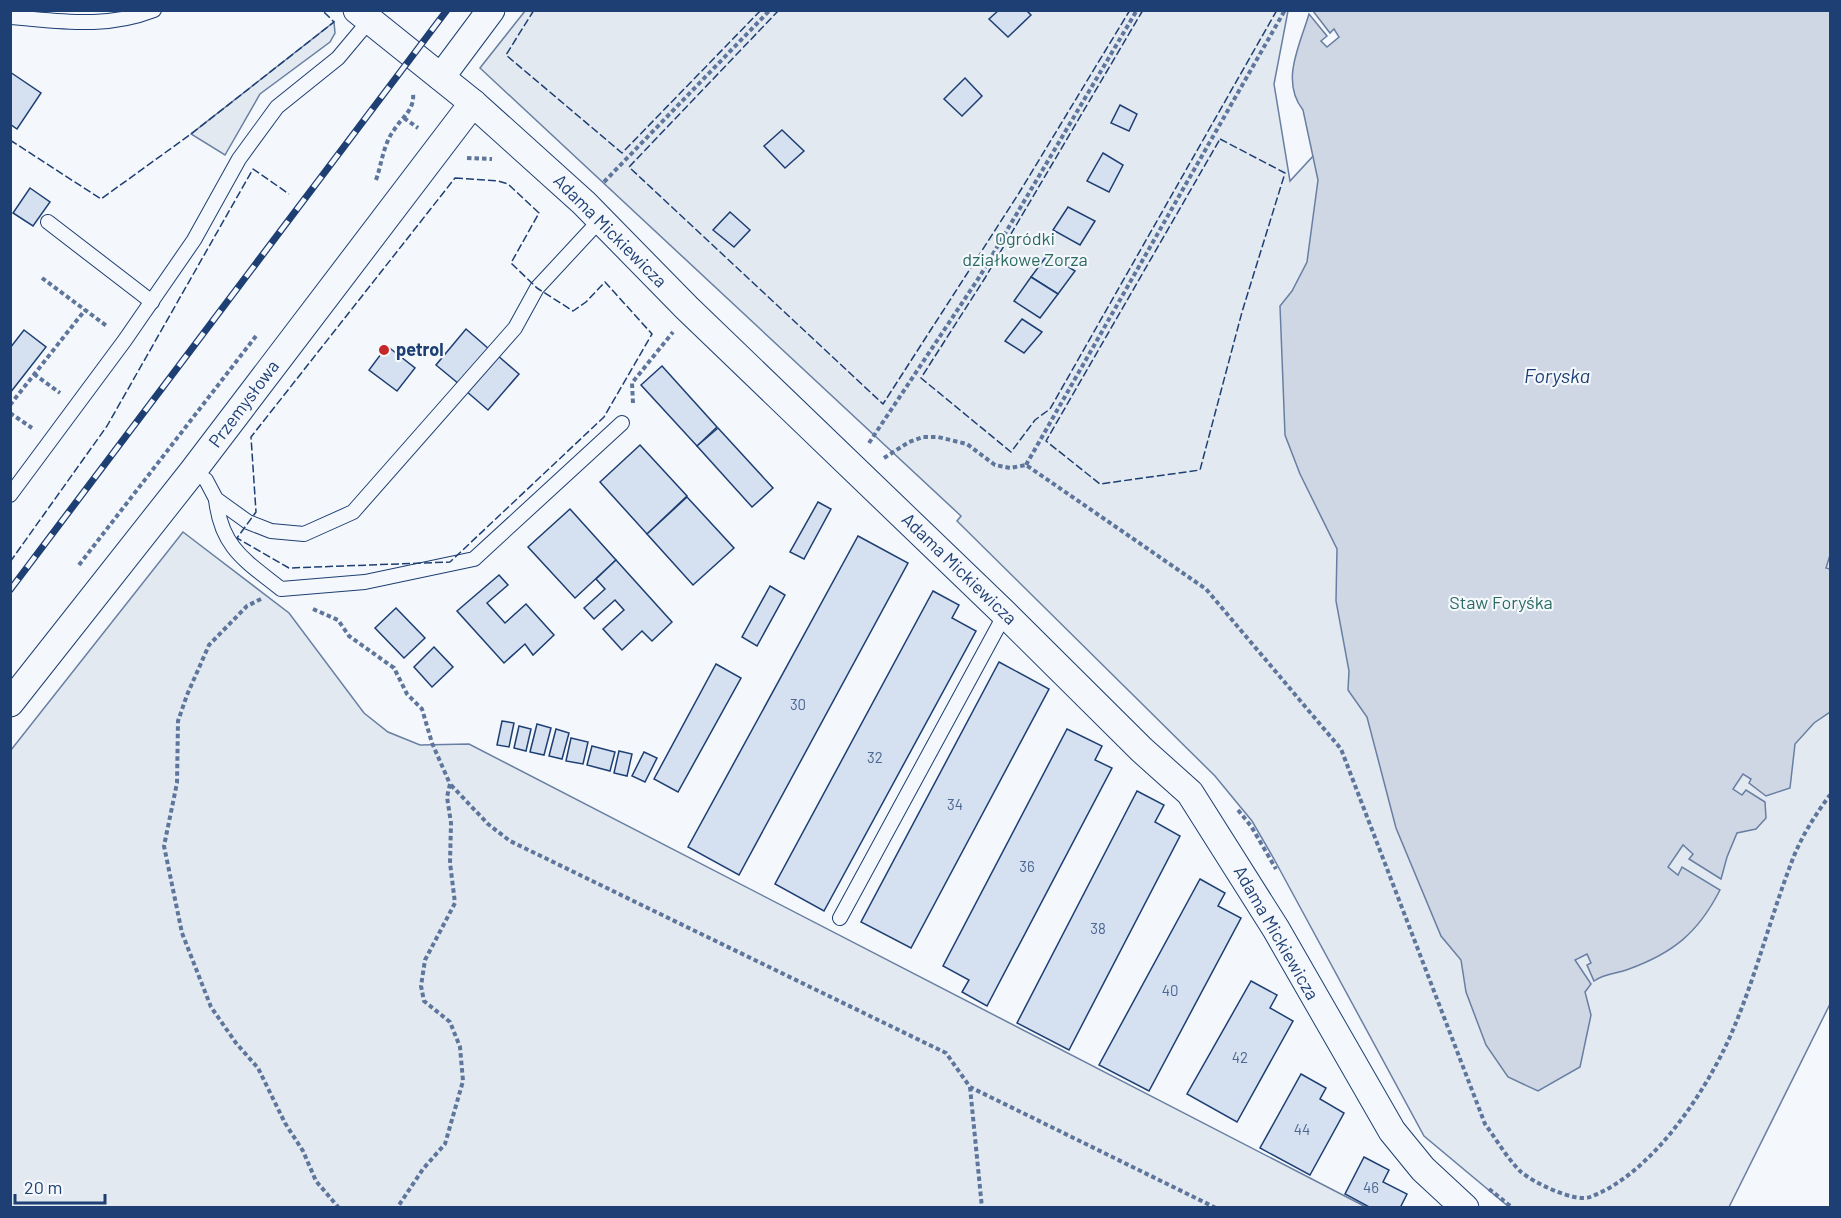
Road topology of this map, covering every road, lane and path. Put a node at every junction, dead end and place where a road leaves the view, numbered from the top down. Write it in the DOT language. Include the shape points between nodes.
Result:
graph roads {
  1 [pos="154,10"];
  2 [pos="491,10"];
  3 [pos="770,10"];
  4 [pos="1137,10"];
  5 [pos="1285,10"];
  6 [pos="363,16"];
  7 [pos="10,17"];
  8 [pos="431,69"];
  9 [pos="474,102"];
  10 [pos="370,189"];
  11 [pos="592,211"];
  12 [pos="48,222"];
  13 [pos="42,278"];
  14 [pos="152,302"];
  15 [pos="687,308"];
  16 [pos="86,310"];
  17 [pos="257,335"];
  18 [pos="125,340"];
  19 [pos="34,374"];
  20 [pos="65,396"];
  21 [pos="10,405"];
  22 [pos="10,413"];
  23 [pos="633,413"];
  24 [pos="622,423"];
  25 [pos="39,434"];
  26 [pos="869,443"];
  27 [pos="884,458"];
  28 [pos="1026,465"];
  29 [pos="193,471"];
  30 [pos="10,495"];
  31 [pos="216,498"];
  32 [pos="76,568"];
  33 [pos="281,589"];
  34 [pos="1005,614"];
  35 [pos="10,703"];
  36 [pos="450,784"];
  37 [pos="1830,795"];
  38 [pos="840,918"];
  39 [pos="970,1087"];
  40 [pos="339,1208"];
  41 [pos="397,1208"];
  42 [pos="982,1208"];
  43 [pos="1216,1208"];
  44 [pos="1465,1208"];
  1 -- 7 [label="lane" via="101,24"];
  2 -- 8 [label="street"];
  3 -- 11 [label="path"];
  4 -- 26 [label="path" via="980,276"];
  5 -- 28 [label="path"];
  6 -- 8 [label="street, Adama Mickiewicza"];
  6 -- 14 [label="lane" via="338,58 277,106 238,159 194,240"];
  8 -- 9 [label="street, Adama Mickiewicza"];
  8 -- 10 [label="path" via="412,85 413,105 392,132"];
  9 -- 11 [label="street, Adama Mickiewicza"];
  9 -- 29 [label="street, Przemysłowa"];
  11 -- 15 [label="street, Adama Mickiewicza"];
  11 -- 31 [label="lane" via="537,288 515,328 353,512 304,534 271,531 248,522"];
  12 -- 14 [label="lane"];
  13 -- 16 [label="path"];
  14 -- 18 [label="lane"];
  15 -- 23 [label="path" via="666,344 632,383"];
  15 -- 34 [label="street, Adama Mickiewicza"];
  16 -- 18 [label="path"];
  16 -- 19 [label="path"];
  17 -- 32 [label="path"];
  18 -- 30 [label="lane"];
  19 -- 20 [label="path"];
  19 -- 21 [label="path"];
  22 -- 25 [label="path"];
  24 -- 33 [label="lane" via="474,559 365,582"];
  27 -- 28 [label="path" via="909,442 938,437 967,444 995,465"];
  28 -- 37 [label="path" via="1206,589 1341,749 1485,1124 1521,1172 1566,1196 1589,1198 1637,1171 1682,1118 1715,1067 1737,1021 1793,859"];
  29 -- 31 [label="lane" via="206,480"];
  29 -- 35 [label="street, Przemysłowa"];
  31 -- 33 [label="lane" via="222,525 235,552"];
  33 -- 36 [label="path" via="338,620 349,636 394,668 407,694 422,709"];
  33 -- 40 [label="path" via="247,606 209,645 199,664 178,722 177,783 164,846 182,933 212,1007 258,1068 316,1181"];
  34 -- 38 [label="lane"];
  34 -- 44 [label="street, Adama Mickiewicza" via="1190,793 1276,929 1392,1131 1423,1169"];
  36 -- 39 [label="path" via="510,841 946,1053"];
  36 -- 41 [label="path" via="447,797 455,903 424,960 421,986 424,1001 450,1022 460,1047 463,1081 445,1144"];
  39 -- 42 [label="path"];
  39 -- 43 [label="path"];
}
